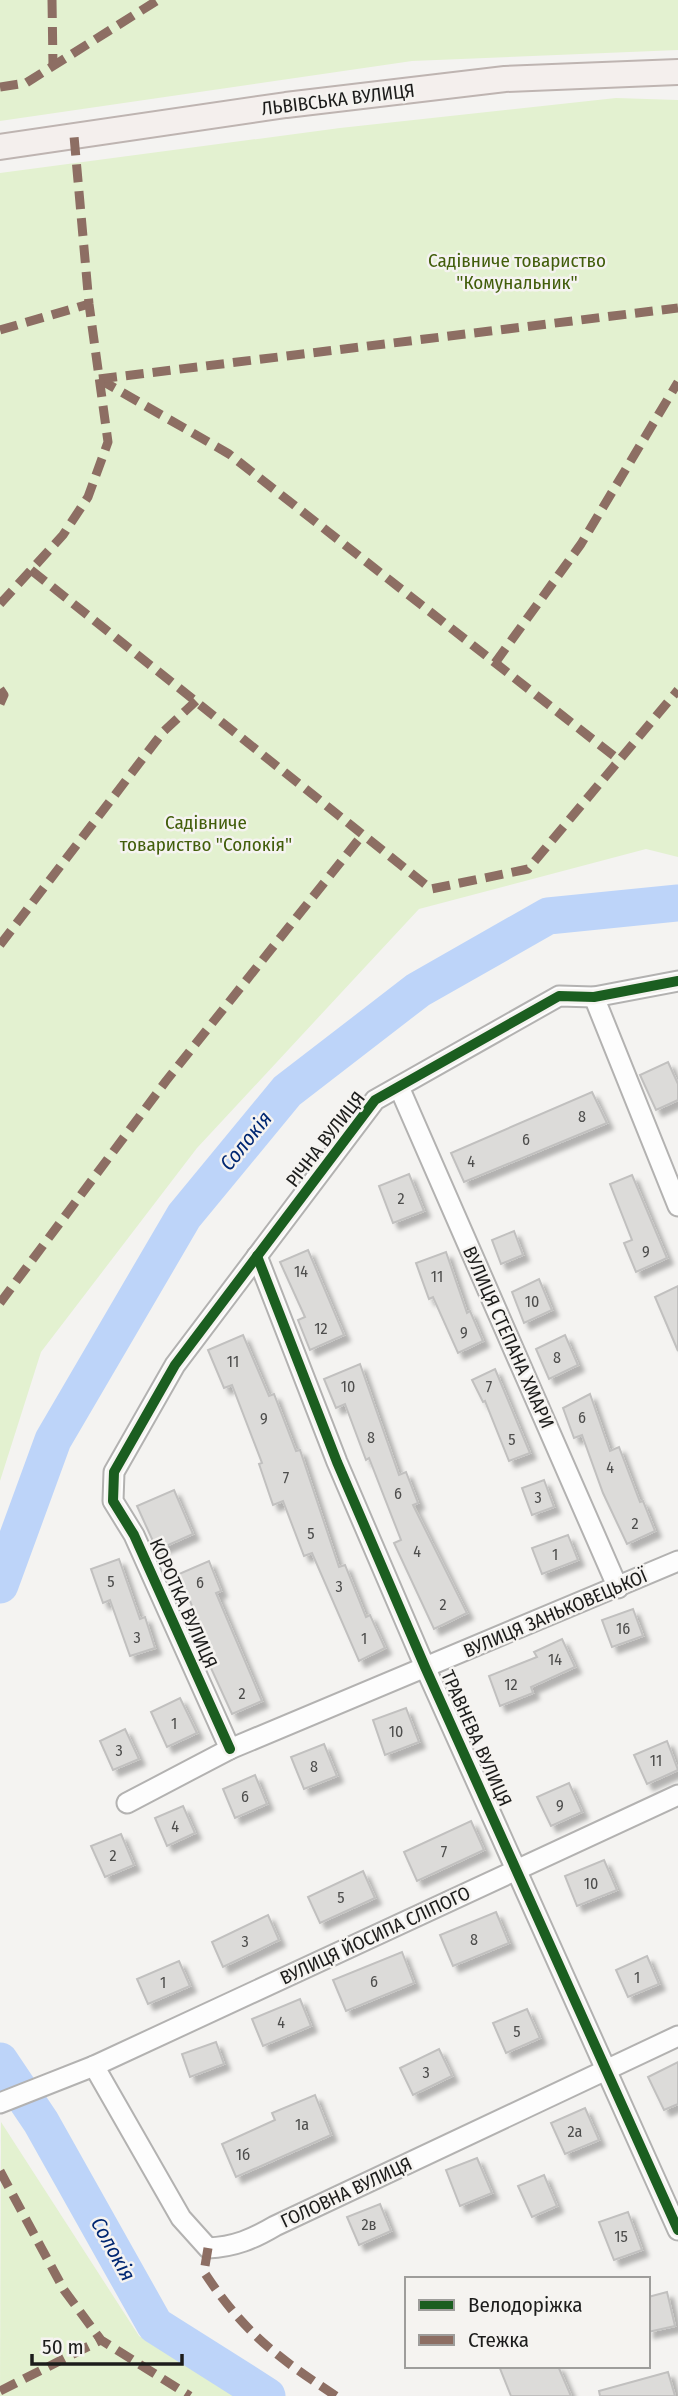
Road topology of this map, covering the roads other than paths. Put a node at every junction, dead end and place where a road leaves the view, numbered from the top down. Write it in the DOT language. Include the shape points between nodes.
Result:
graph roads {
  1 [pos="678,72"];
  2 [pos="0,147"];
  3 [pos="678,981"];
  4 [pos="594,997"];
  5 [pos="399,1087"];
  6 [pos="678,1206"];
  7 [pos="257,1256"];
  8 [pos="114,1472"];
  9 [pos="678,1561"];
  10 [pos="618,1588"];
  11 [pos="425,1667"];
  12 [pos="230,1749"];
  13 [pos="678,1795"];
  14 [pos="127,1803"];
  15 [pos="517,1869"];
  16 [pos="678,2036"];
  17 [pos="94,2066"];
  18 [pos="606,2069"];
  19 [pos="0,2103"];
  20 [pos="678,2230"];
  1 -- 2 [label="main road, ЛЬВІВСЬКА ВУЛИЦЯ" via="505,79"];
  3 -- 4 [label="street, РІЧНА ВУЛИЦЯ"];
  4 -- 5 [label="street, РІЧНА ВУЛИЦЯ" via="559,996"];
  4 -- 6 [label="street"];
  5 -- 7 [label="street, РІЧНА ВУЛИЦЯ" via="375,1100"];
  5 -- 10 [label="street, ВУЛИЦЯ СТЕПАНА ХМАРИ"];
  7 -- 8 [label="street, РІЧНА ВУЛИЦЯ" via="175,1365"];
  7 -- 11 [label="street, ТРАВНЕВА ВУЛИЦЯ" via="337,1462"];
  8 -- 12 [label="street, КОРОТКА ВУЛИЦЯ" via="113,1501 134,1535"];
  9 -- 10 [label="street, ВУЛИЦЯ ЗАНЬКОВЕЦЬКОЇ"];
  10 -- 11 [label="street, ВУЛИЦЯ ЗАНЬКОВЕЦЬКОЇ"];
  11 -- 12 [label="street, ВУЛИЦЯ ЗАНЬКОВЕЦЬКОЇ"];
  11 -- 15 [label="street, ТРАВНЕВА ВУЛИЦЯ"];
  12 -- 14 [label="street, ВУЛИЦЯ ЗАНЬКОВЕЦЬКОЇ"];
  13 -- 15 [label="street, ВУЛИЦЯ ЙОСИПА СЛІПОГО"];
  15 -- 17 [label="street, ВУЛИЦЯ ЙОСИПА СЛІПОГО"];
  15 -- 18 [label="street, ТРАВНЕВА ВУЛИЦЯ"];
  16 -- 18 [label="street, ГОЛОВНА ВУЛИЦЯ"];
  17 -- 18 [label="street, ГОЛОВНА ВУЛИЦЯ" via="181,2218 208,2248 254,2239"];
  17 -- 19 [label="street, ВУЛИЦЯ ЙОСИПА СЛІПОГО"];
  18 -- 20 [label="street, ТРАВНЕВА ВУЛИЦЯ"];
}
